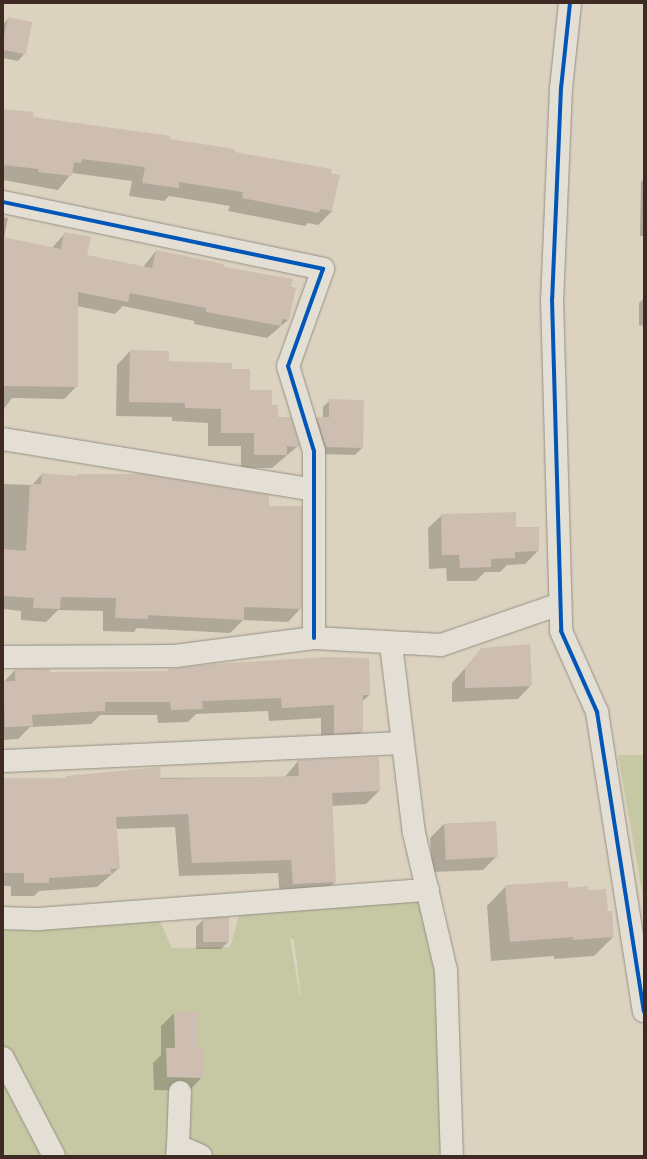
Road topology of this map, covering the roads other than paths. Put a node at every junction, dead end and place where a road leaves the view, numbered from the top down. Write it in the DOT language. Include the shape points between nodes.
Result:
graph roads {
  1 [pos="570,3"];
  2 [pos="3,202"];
  3 [pos="3,439"];
  4 [pos="314,490"];
  5 [pos="560,604"];
  6 [pos="314,638"];
  7 [pos="391,644"];
  8 [pos="3,657"];
  9 [pos="402,743"];
  10 [pos="3,761"];
  11 [pos="428,890"];
  12 [pos="3,918"];
  13 [pos="644,1011"];
  14 [pos="3,1058"];
  15 [pos="180,1092"];
  16 [pos="178,1151"];
  17 [pos="54,1156"];
  18 [pos="201,1156"];
  19 [pos="452,1156"];
  1 -- 5 [label="street" via="561,88 552,299"];
  2 -- 4 [label="street" via="323,269 288,366 314,452"];
  3 -- 4 [label="street"];
  4 -- 6 [label="street"];
  5 -- 7 [label="street" via="440,645"];
  5 -- 13 [label="street" via="561,630 597,712"];
  6 -- 7 [label="street"];
  6 -- 8 [label="street" via="175,656"];
  7 -- 9 [label="street"];
  9 -- 10 [label="street"];
  9 -- 11 [label="street" via="414,832"];
  11 -- 12 [label="street" via="39,919"];
  11 -- 19 [label="street" via="446,970"];
  14 -- 17 [label="street"];
  15 -- 16 [label="street"];
  16 -- 18 [label="street"];
}
